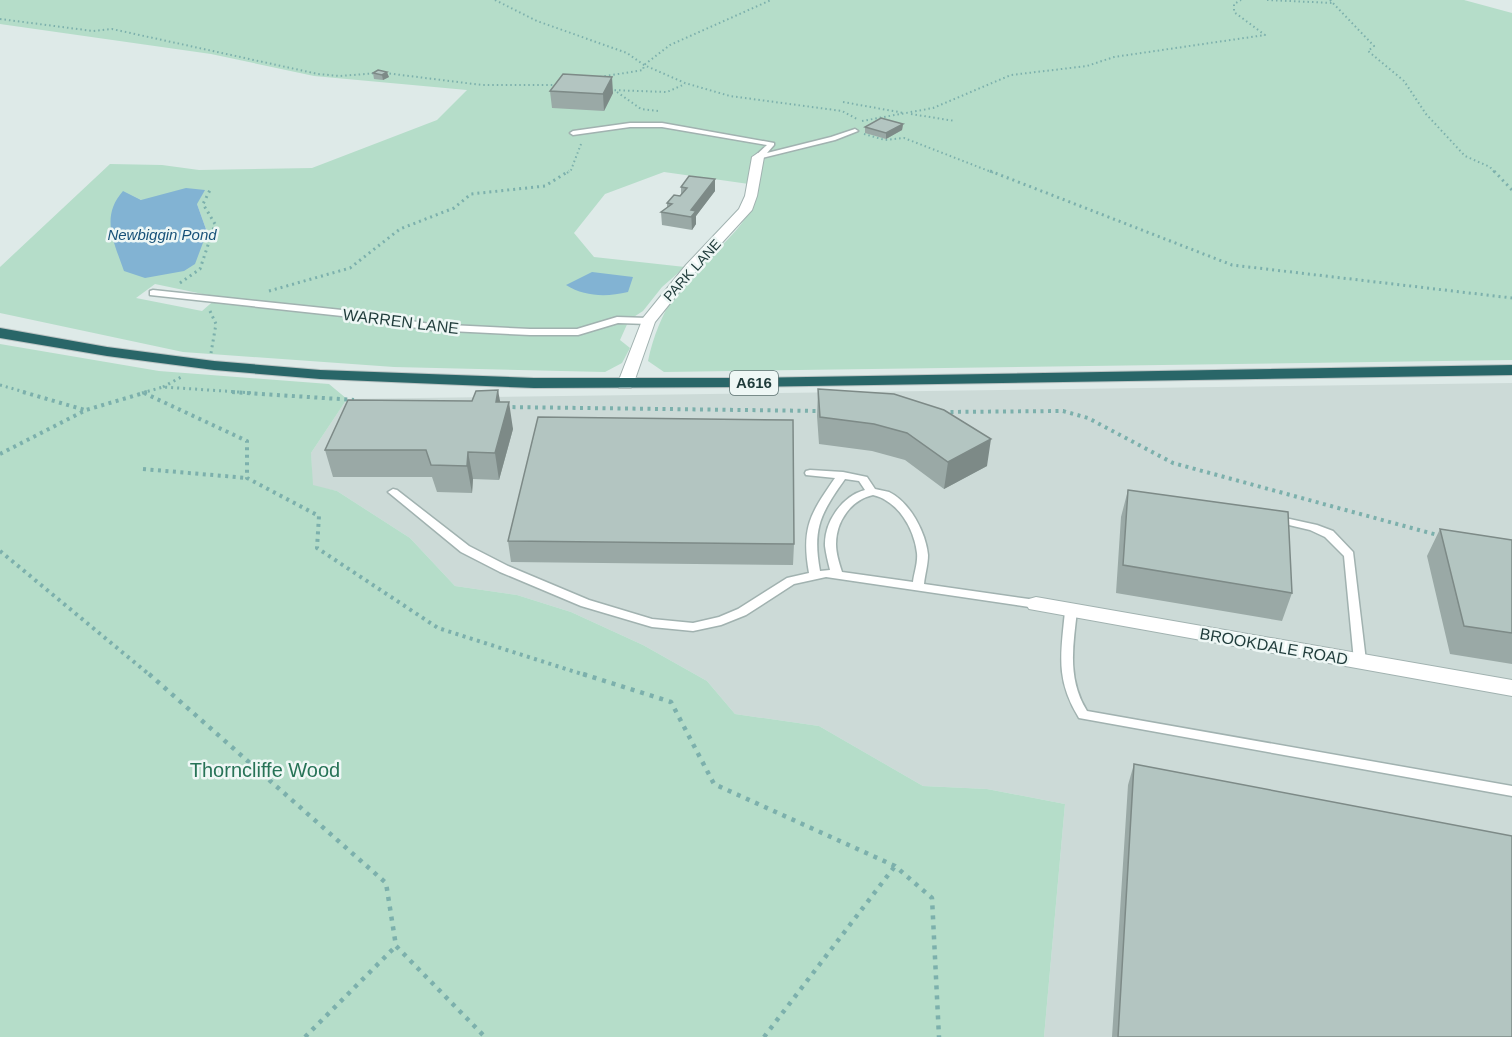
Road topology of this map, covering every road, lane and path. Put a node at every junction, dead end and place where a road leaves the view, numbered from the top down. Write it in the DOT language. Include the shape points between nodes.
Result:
graph roads {
  1 [pos="495,0"];
  2 [pos="771,0"];
  3 [pos="1241,0"];
  4 [pos="1267,0"];
  5 [pos="1330,0"];
  6 [pos="1333,3"];
  7 [pos="0,19"];
  8 [pos="644,65"];
  9 [pos="599,77"];
  10 [pos="685,83"];
  11 [pos="564,85"];
  12 [pos="605,90"];
  13 [pos="615,91"];
  14 [pos="843,102"];
  15 [pos="662,112"];
  16 [pos="907,113"];
  17 [pos="955,121"];
  18 [pos="855,131"];
  19 [pos="573,134"];
  20 [pos="758,157"];
  21 [pos="210,190"];
  22 [pos="1512,190"];
  23 [pos="153,293"];
  24 [pos="263,293"];
  25 [pos="165,295"];
  26 [pos="1512,298"];
  27 [pos="648,321"];
  28 [pos="0,333"];
  29 [pos="1512,370"];
  30 [pos="0,385"];
  31 [pos="625,385"];
  32 [pos="144,393"];
  33 [pos="362,400"];
  34 [pos="502,407"];
  35 [pos="86,410"];
  36 [pos="831,412"];
  37 [pos="934,412"];
  38 [pos="0,454"];
  39 [pos="143,469"];
  40 [pos="810,472"];
  41 [pos="843,475"];
  42 [pos="247,478"];
  43 [pos="871,491"];
  44 [pos="393,492"];
  45 [pos="1268,517"];
  46 [pos="1443,537"];
  47 [pos="0,551"];
  48 [pos="815,574"];
  49 [pos="837,574"];
  50 [pos="918,585"];
  51 [pos="1036,604"];
  52 [pos="1071,611"];
  53 [pos="1360,661"];
  54 [pos="1512,688"];
  55 [pos="1512,790"];
  56 [pos="895,866"];
  57 [pos="396,946"];
  58 [pos="305,1037"];
  59 [pos="485,1037"];
  60 [pos="764,1037"];
  61 [pos="939,1037"];
  1 -- 8 [label="path" via="537,21 627,53"];
  2 -- 8 [label="path" via="669,45"];
  3 -- 16 [label="path" via="1234,4 1234,12 1265,34 1114,57 1068,69 1011,75 933,108"];
  4 -- 6 [label="path"];
  5 -- 6 [label="path"];
  6 -- 22 [label="path" via="1374,46 1368,51 1404,81 1426,114 1465,156 1490,167"];
  7 -- 11 [label="path" via="93,31 111,29 318,74 380,73 482,85"];
  8 -- 9 [label="path" via="643,70"];
  8 -- 10 [label="path"];
  10 -- 13 [label="path" via="667,92"];
  10 -- 16 [label="path" via="730,96 842,111 861,121"];
  12 -- 13 [label="path"];
  13 -- 15 [label="path" via="641,109"];
  14 -- 16 [label="path"];
  16 -- 17 [label="path"];
  18 -- 20 [label="lane"];
  18 -- 26 [label="path" via="885,140 904,138 1232,265"];
  19 -- 20 [label="lane" via="630,125 662,125 772,144"];
  19 -- 24 [label="path" via="582,146 571,170 545,186 471,194 454,208 400,229 350,268"];
  20 -- 27 [label="street, PARK LANE" via="752,196 745,210"];
  21 -- 25 [label="path" via="203,204 215,224 200,268"];
  23 -- 25 [label="lane, WARREN LANE"];
  25 -- 27 [label="lane, WARREN LANE" via="430,327 578,332 617,320"];
  27 -- 31 [label="street, PARK LANE"];
  28 -- 31 [label="highway, A616" via="221,368 441,382"];
  29 -- 31 [label="highway, A616"];
  30 -- 35 [label="path"];
  32 -- 33 [label="path" via="163,387"];
  32 -- 35 [label="path"];
  32 -- 42 [label="path" via="247,441"];
  34 -- 36 [label="path"];
  35 -- 38 [label="path"];
  37 -- 46 [label="path" via="1063,411 1088,418 1173,463"];
  39 -- 42 [label="path"];
  40 -- 41 [label="lane"];
  41 -- 43 [label="lane" via="862,479"];
  41 -- 48 [label="lane" via="811,530"];
  42 -- 56 [label="path" via="319,516 317,548 438,628 671,702 714,783"];
  43 -- 49 [label="lane" via="849,503 835,524 830,538"];
  43 -- 50 [label="lane" via="886,494 895,502 918,535 922,555"];
  44 -- 48 [label="lane" via="465,549 504,569 585,603 652,623 693,627 721,621 791,581"];
  45 -- 53 [label="lane" via="1329,534 1349,555"];
  47 -- 57 [label="path" via="151,676 386,884"];
  48 -- 49 [label="lane"];
  49 -- 50 [label="lane"];
  50 -- 51 [label="lane"];
  51 -- 52 [label="street, BROOKDALE ROAD"];
  52 -- 53 [label="street, BROOKDALE ROAD"];
  52 -- 55 [label="lane" via="1066,681 1072,700 1083,715"];
  53 -- 54 [label="street, BROOKDALE ROAD"];
  56 -- 60 [label="path"];
  56 -- 61 [label="path" via="932,898"];
  57 -- 58 [label="path"];
  57 -- 59 [label="path"];
}
